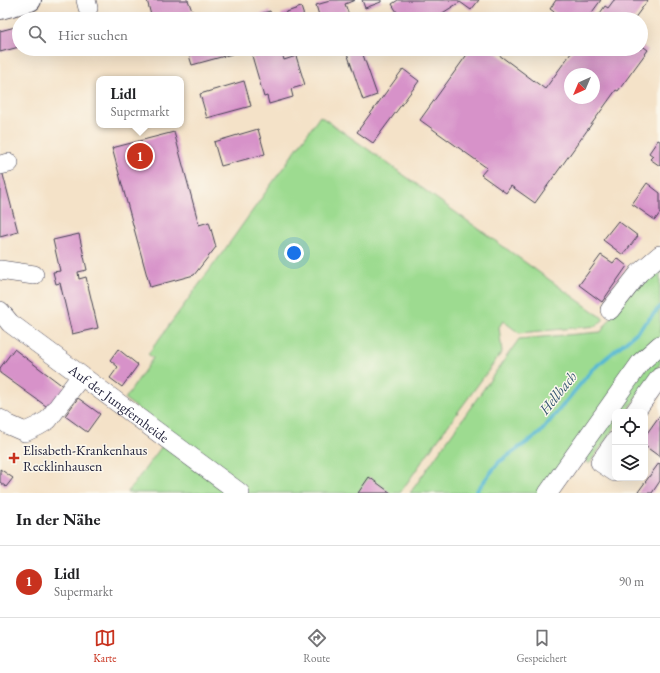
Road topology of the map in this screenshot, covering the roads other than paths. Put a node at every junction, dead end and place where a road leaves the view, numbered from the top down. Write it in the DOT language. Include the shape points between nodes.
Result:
graph roads {
  1 [pos="30,0"];
  2 [pos="0,8"];
  3 [pos="660,255"];
  4 [pos="0,270"];
  5 [pos="34,275"];
  6 [pos="610,310"];
  7 [pos="0,312"];
  8 [pos="660,345"];
  9 [pos="81,376"];
  10 [pos="660,377"];
  11 [pos="637,409"];
  12 [pos="0,419"];
  13 [pos="612,445"];
  14 [pos="612,470"];
  15 [pos="240,493"];
  16 [pos="548,493"];
  1 -- 2 [label="main road"];
  3 -- 6 [label="street" via="639,273"];
  4 -- 5 [label="street"];
  7 -- 9 [label="street, Auf der Jungfernheide" via="10,323"];
  8 -- 16 [label="street" via="641,362"];
  9 -- 12 [label="street" via="48,420 38,426 25,432"];
  9 -- 15 [label="street, Auf der Jungfernheide"];
  10 -- 11 [label="street"];
  13 -- 14 [label="street" via="600,462"];
}
